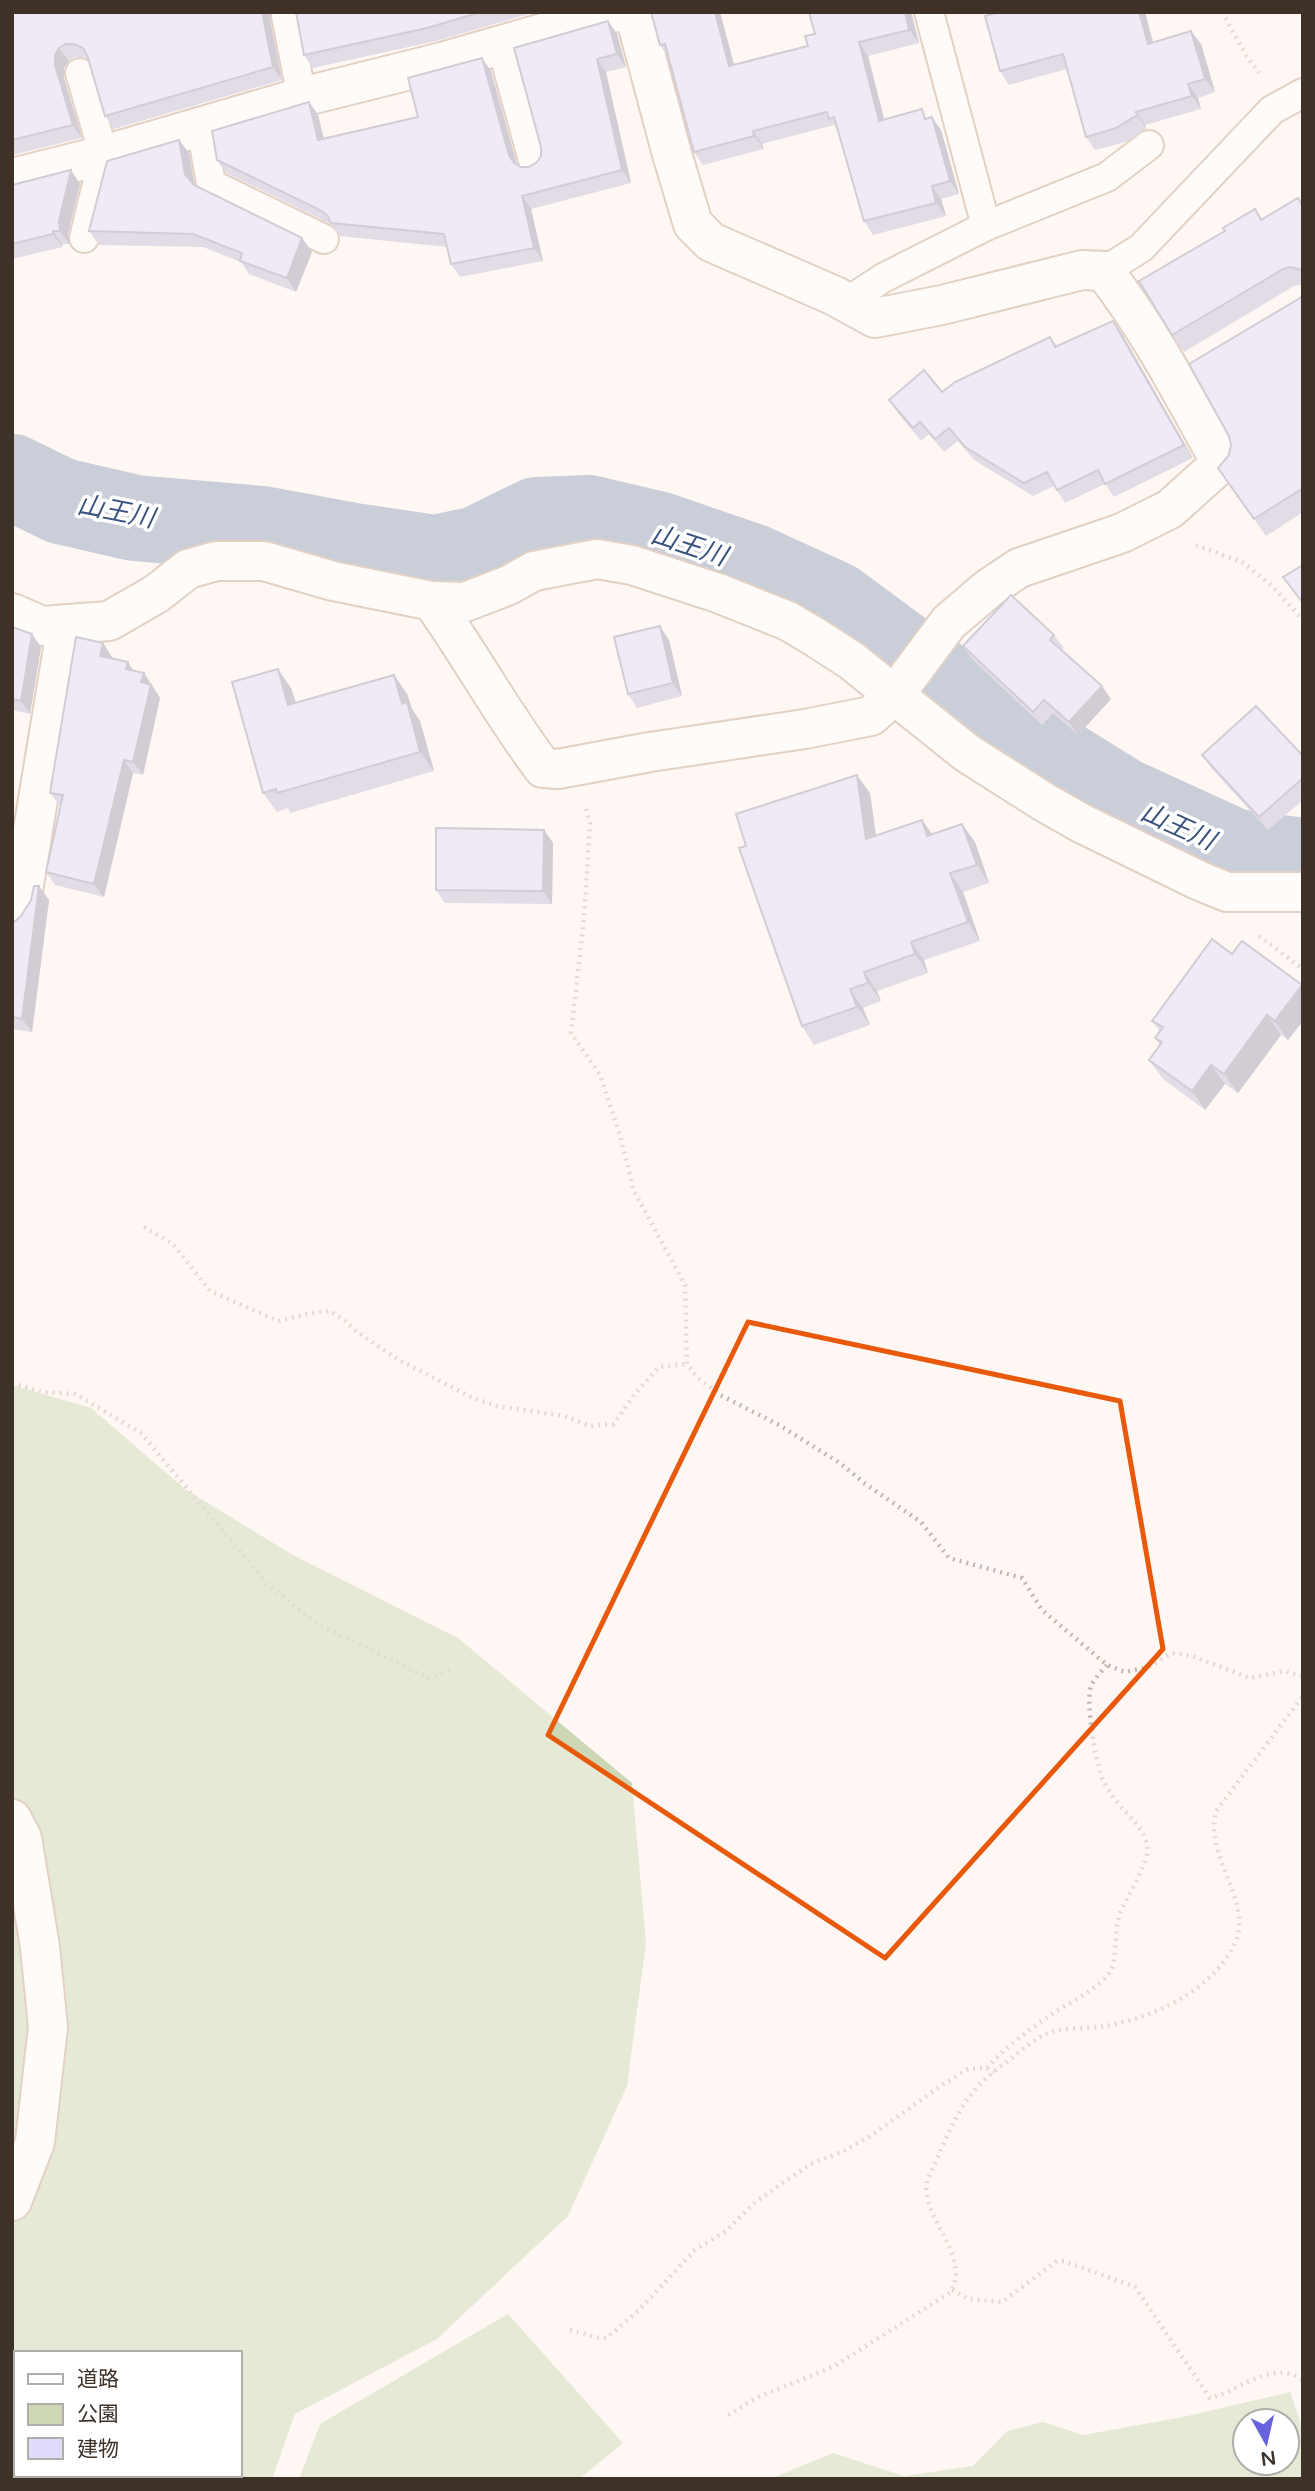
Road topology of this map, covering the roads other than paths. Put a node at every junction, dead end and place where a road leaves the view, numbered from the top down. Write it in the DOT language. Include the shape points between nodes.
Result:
graph roads {
  1 [pos="616,12"];
  2 [pos="635,12"];
  3 [pos="929,12"];
  4 [pos="286,16"];
  5 [pos="501,44"];
  6 [pos="80,73"];
  7 [pos="302,97"];
  8 [pos="1297,101"];
  9 [pos="201,126"];
  10 [pos="1149,145"];
  11 [pos="104,155"];
  12 [pos="534,164"];
  13 [pos="12,178"];
  14 [pos="986,226"];
  15 [pos="84,238"];
  16 [pos="324,239"];
  17 [pos="1104,271"];
  18 [pos="847,302"];
  19 [pos="432,601"];
  20 [pos="12,613"];
  21 [pos="67,624"];
  22 [pos="895,695"];
  23 [pos="1303,892"];
  24 [pos="12,918"];
  25 [pos="12,1819"];
  26 [pos="12,2201"];
  1 -- 5 [label="street"];
  2 -- 18 [label="street" via="693,224 711,242"];
  3 -- 14 [label="lane"];
  4 -- 7 [label="lane"];
  5 -- 7 [label="street"];
  5 -- 12 [label="lane"];
  6 -- 11 [label="lane"];
  7 -- 9 [label="street"];
  8 -- 17 [label="lane" via="1272,110 1141,248"];
  9 -- 11 [label="street"];
  9 -- 16 [label="lane" via="211,184"];
  10 -- 14 [label="lane" via="1107,177"];
  11 -- 13 [label="street"];
  11 -- 15 [label="lane"];
  14 -- 18 [label="lane" via="883,278"];
  17 -- 18 [label="street" via="1082,270 874,318"];
  17 -- 22 [label="street" via="1185,371 1221,463 1170,509 1080,549 1020,568 989,588 949,622"];
  19 -- 21 [label="street" via="264,561 216,561 188,569 109,621"];
  19 -- 22 [label="street" via="465,602 562,564 597,559 632,565 788,621"];
  19 -- 22 [label="street" via="543,768 871,716"];
  20 -- 21 [label="street" via="42,625"];
  21 -- 24 [label="street" via="21,903"];
  22 -- 23 [label="street" via="967,753 1044,803 1188,875 1227,892"];
  25 -- 26 [label="street" via="22,1838 48,2027 35,2142"];
}
